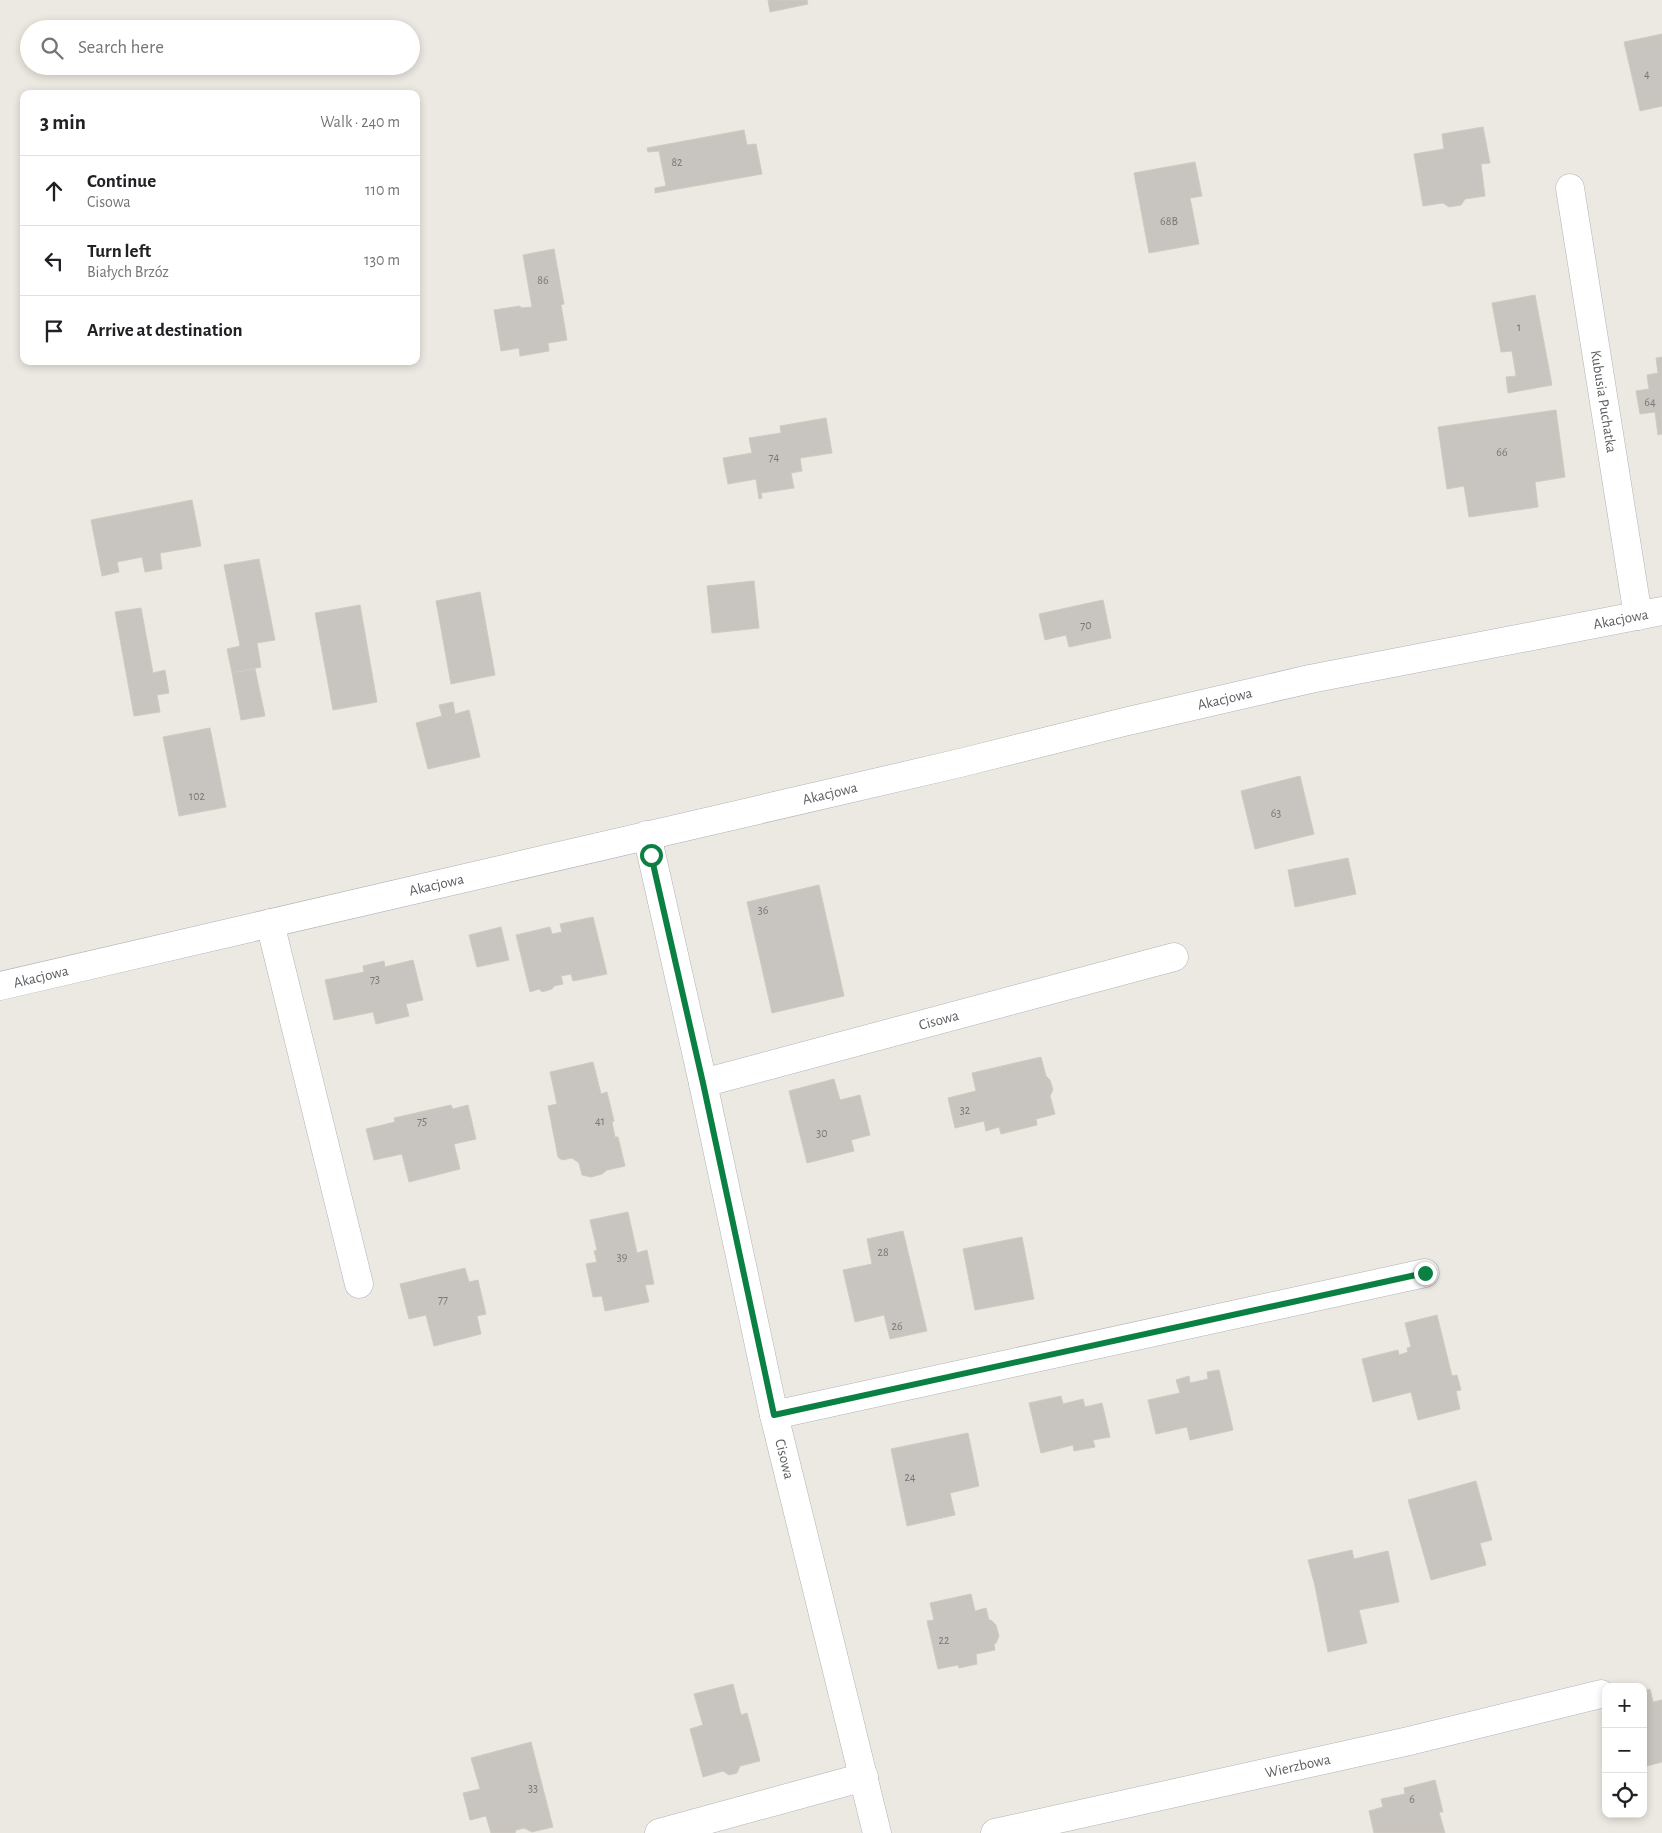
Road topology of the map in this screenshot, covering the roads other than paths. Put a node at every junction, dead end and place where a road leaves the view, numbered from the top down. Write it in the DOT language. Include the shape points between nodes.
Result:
graph roads {
  1 [pos="1570,188"];
  2 [pos="1650,613"];
  3 [pos="647,835"];
  4 [pos="270,923"];
  5 [pos="1174,957"];
  6 [pos="0,986"];
  7 [pos="703,1083"];
  8 [pos="1425,1273"];
  9 [pos="358,1284"];
  10 [pos="774,1415"];
  11 [pos="1601,1694"];
  12 [pos="864,1777"];
  13 [pos="659,1833"];
  14 [pos="877,1833"];
  15 [pos="995,1833"];
  1 -- 2 [label="street, Kubusia Puchatka"];
  2 -- 3 [label="street, Akacjowa" via="1310,679"];
  3 -- 4 [label="street, Akacjowa"];
  3 -- 7 [label="street, Cisowa"];
  4 -- 6 [label="street, Akacjowa"];
  4 -- 9 [label="street"];
  5 -- 7 [label="street, Cisowa"];
  7 -- 10 [label="street, Cisowa"];
  8 -- 10 [label="street"];
  10 -- 12 [label="street, Cisowa"];
  11 -- 15 [label="street, Wierzbowa" via="1409,1741"];
  12 -- 13 [label="street"];
  12 -- 14 [label="street, Cisowa"];
}
